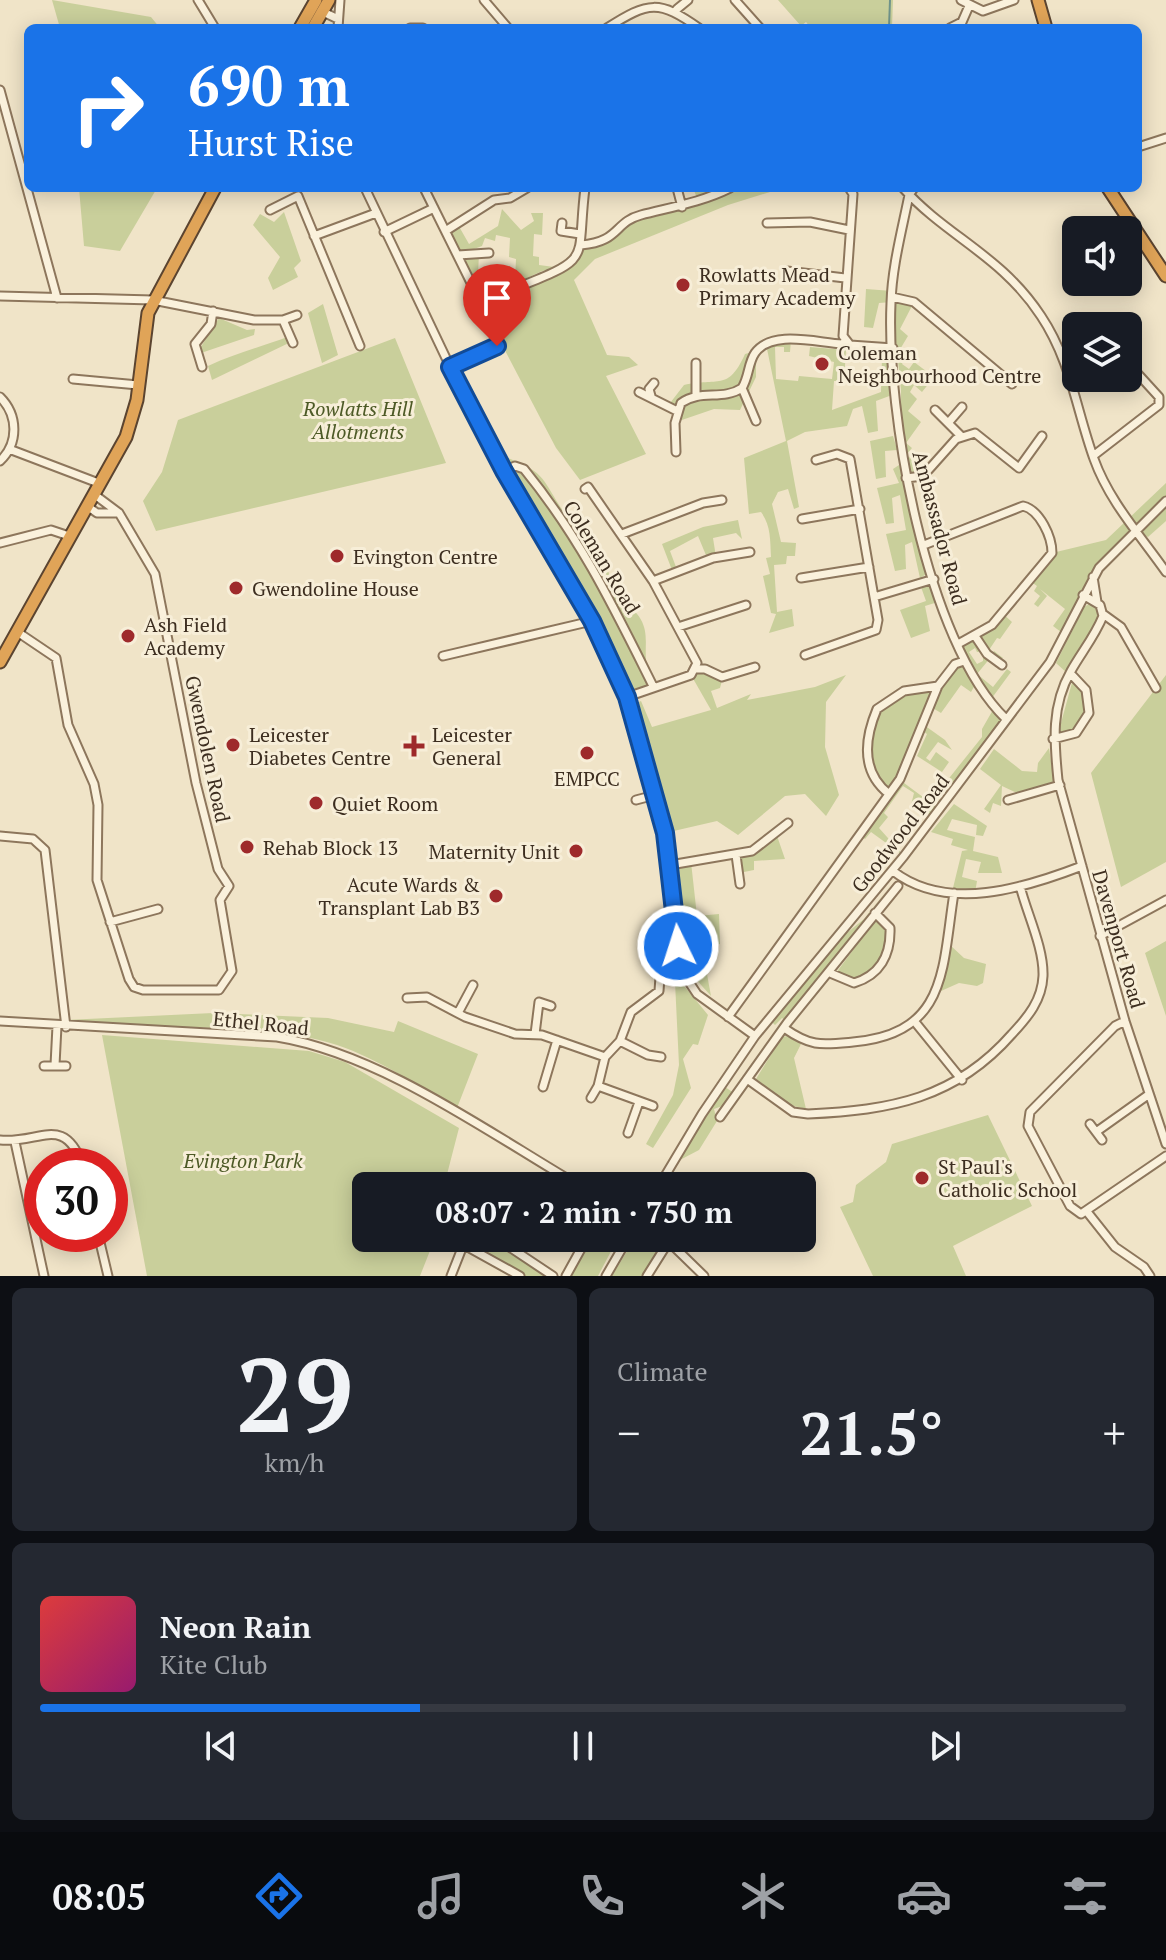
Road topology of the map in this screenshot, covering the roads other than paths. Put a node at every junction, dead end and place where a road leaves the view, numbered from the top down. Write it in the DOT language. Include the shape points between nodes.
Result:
graph roads {
  1 [pos="198,0"];
  2 [pos="329,0"];
  3 [pos="340,0"];
  4 [pos="484,0"];
  5 [pos="688,0"];
  6 [pos="735,0"];
  7 [pos="961,0"];
  8 [pos="1014,0"];
  9 [pos="1038,0"];
  10 [pos="317,6"];
  11 [pos="969,6"];
  12 [pos="677,9"];
  13 [pos="338,19"];
  14 [pos="213,24"];
  15 [pos="303,24"];
  16 [pos="338,24"];
  17 [pos="505,24"];
  18 [pos="613,24"];
  19 [pos="694,24"];
  20 [pos="756,24"];
  21 [pos="958,24"];
  22 [pos="1045,24"];
  23 [pos="0,90"];
  24 [pos="1166,138"];
  25 [pos="1142,146"];
  26 [pos="24,178"];
  27 [pos="28,192"];
  28 [pos="213,192"];
  29 [pos="367,192"];
  30 [pos="426,192"];
  31 [pos="520,192"];
  32 [pos="585,192"];
  33 [pos="678,192"];
  34 [pos="711,192"];
  35 [pos="852,192"];
  36 [pos="909,192"];
  37 [pos="911,192"];
  38 [pos="1111,192"];
  39 [pos="682,207"];
  40 [pos="434,208"];
  41 [pos="270,210"];
  42 [pos="376,213"];
  43 [pos="562,223"];
  44 [pos="767,223"];
  45 [pos="447,230"];
  46 [pos="849,230"];
  47 [pos="384,232"];
  48 [pos="580,234"];
  49 [pos="314,236"];
  50 [pos="581,245"];
  51 [pos="489,253"];
  52 [pos="458,255"];
  53 [pos="787,271"];
  54 [pos="1166,276"];
  55 [pos="845,278"];
  56 [pos="0,296"];
  57 [pos="892,297"];
  58 [pos="57,298"];
  59 [pos="153,300"];
  60 [pos="213,311"];
  61 [pos="297,315"];
  62 [pos="283,320"];
  63 [pos="845,342"];
  64 [pos="293,343"];
  65 [pos="360,346"];
  66 [pos="497,346"];
  67 [pos="893,348"];
  68 [pos="1062,354"];
  69 [pos="696,363"];
  70 [pos="202,367"];
  71 [pos="450,367"];
  72 [pos="1142,378"];
  73 [pos="73,379"];
  74 [pos="654,383"];
  75 [pos="1012,384"];
  76 [pos="138,385"];
  77 [pos="742,388"];
  78 [pos="639,392"];
  79 [pos="1075,392"];
  80 [pos="696,394"];
  81 [pos="651,396"];
  82 [pos="0,397"];
  83 [pos="962,407"];
  84 [pos="935,410"];
  85 [pos="677,411"];
  86 [pos="756,421"];
  87 [pos="949,422"];
  88 [pos="961,436"];
  89 [pos="1042,436"];
  90 [pos="9,449"];
  91 [pos="676,452"];
  92 [pos="1093,456"];
  93 [pos="816,460"];
  94 [pos="0,461"];
  95 [pos="504,471"];
  96 [pos="906,478"];
  97 [pos="98,489"];
  98 [pos="585,489"];
  99 [pos="722,500"];
  100 [pos="1166,501"];
  101 [pos="87,506"];
  102 [pos="860,509"];
  103 [pos="119,513"];
  104 [pos="802,519"];
  105 [pos="1134,529"];
  106 [pos="622,534"];
  107 [pos="69,536"];
  108 [pos="0,543"];
  109 [pos="924,545"];
  110 [pos="750,552"];
  111 [pos="869,567"];
  112 [pos="1166,572"];
  113 [pos="1093,577"];
  114 [pos="801,578"];
  115 [pos="934,579"];
  116 [pos="653,581"];
  117 [pos="1083,595"];
  118 [pos="874,597"];
  119 [pos="1097,603"];
  120 [pos="746,605"];
  121 [pos="1103,614"];
  122 [pos="592,621"];
  123 [pos="678,627"];
  124 [pos="16,631"];
  125 [pos="975,636"];
  126 [pos="958,644"];
  127 [pos="805,655"];
  128 [pos="443,656"];
  129 [pos="964,661"];
  130 [pos="0,662"];
  131 [pos="1002,665"];
  132 [pos="696,669"];
  133 [pos="754,669"];
  134 [pos="1070,673"];
  135 [pos="653,686"];
  136 [pos="938,686"];
  137 [pos="1156,688"];
  138 [pos="627,697"];
  139 [pos="1006,719"];
  140 [pos="1053,739"];
  141 [pos="1060,785"];
  142 [pos="889,794"];
  143 [pos="655,795"];
  144 [pos="636,800"];
  145 [pos="1008,800"];
  146 [pos="788,823"];
  147 [pos="0,836"];
  148 [pos="736,855"];
  149 [pos="670,865"];
  150 [pos="1082,866"];
  151 [pos="893,871"];
  152 [pos="740,884"];
  153 [pos="898,886"];
  154 [pos="1020,886"];
  155 [pos="953,893"];
  156 [pos="1166,900"];
  157 [pos="158,909"];
  158 [pos="875,913"];
  159 [pos="110,922"];
  160 [pos="1100,936"];
  161 [pos="681,945"];
  162 [pos="830,973"];
  163 [pos="473,985"];
  164 [pos="407,998"];
  165 [pos="551,1006"];
  166 [pos="458,1013"];
  167 [pos="728,1017"];
  168 [pos="0,1021"];
  169 [pos="1125,1021"];
  170 [pos="915,1022"];
  171 [pos="62,1026"];
  172 [pos="784,1028"];
  173 [pos="511,1033"];
  174 [pos="535,1034"];
  175 [pos="755,1036"];
  176 [pos="557,1040"];
  177 [pos="620,1041"];
  178 [pos="506,1044"];
  179 [pos="605,1057"];
  180 [pos="55,1065"];
  181 [pos="651,1065"];
  182 [pos="44,1066"];
  183 [pos="66,1066"];
  184 [pos="747,1079"];
  185 [pos="962,1080"];
  186 [pos="598,1086"];
  187 [pos="543,1087"];
  188 [pos="1148,1095"];
  189 [pos="591,1098"];
  190 [pos="639,1102"];
  191 [pos="653,1106"];
  192 [pos="720,1117"];
  193 [pos="1090,1124"];
  194 [pos="1096,1132"];
  195 [pos="628,1133"];
  196 [pos="1164,1133"];
  197 [pos="0,1140"];
  198 [pos="1102,1140"];
  199 [pos="15,1142"];
  200 [pos="1166,1144"];
  201 [pos="75,1148"];
  202 [pos="1166,1156"];
  203 [pos="556,1172"];
  204 [pos="668,1172"];
  205 [pos="1088,1213"];
  206 [pos="102,1252"];
  207 [pos="461,1252"];
  208 [pos="481,1252"];
  209 [pos="517,1252"];
  210 [pos="579,1252"];
  211 [pos="620,1252"];
  212 [pos="660,1252"];
  213 [pos="679,1252"];
  214 [pos="44,1276"];
  215 [pos="108,1276"];
  216 [pos="451,1276"];
  217 [pos="520,1276"];
  218 [pos="553,1276"];
  219 [pos="566,1276"];
  220 [pos="606,1276"];
  221 [pos="647,1276"];
  222 [pos="704,1276"];
  223 [pos="1150,1276"];
  1 -- 14 [label="street"];
  2 -- 10 [label="highway"];
  3 -- 13 [label="street"];
  4 -- 17 [label="street"];
  5 -- 12 [label="street"];
  6 -- 20 [label="street"];
  7 -- 11 [label="street"];
  8 -- 11 [label="street" via="983,11"];
  9 -- 22 [label="highway"];
  10 -- 13 [label="street"];
  10 -- 15 [label="highway"];
  11 -- 21 [label="street"];
  12 -- 18 [label="street" via="658,2 643,5"];
  12 -- 19 [label="street"];
  13 -- 16 [label="street"];
  23 -- 26 [label="street"];
  24 -- 25 [label="street"];
  27 -- 58 [label="street"];
  28 -- 59 [label="highway"];
  29 -- 42 [label="street, Coleman Road"];
  30 -- 40 [label="street"];
  31 -- 45 [label="street" via="494,200"];
  32 -- 48 [label="street"];
  33 -- 39 [label="street"];
  34 -- 39 [label="street" via="696,195"];
  35 -- 46 [label="street"];
  36 -- 57 [label="street, Ambassador Road"];
  37 -- 68 [label="street" via="1015,282"];
  38 -- 54 [label="highway"];
  39 -- 50 [label="street" via="639,216 603,243"];
  40 -- 45 [label="street"];
  40 -- 47 [label="street"];
  41 -- 49 [label="street" via="298,196"];
  42 -- 47 [label="street, Coleman Road"];
  42 -- 49 [label="street"];
  43 -- 48 [label="street" via="561,231"];
  44 -- 46 [label="street" via="810,222"];
  45 -- 52 [label="street"];
  46 -- 55 [label="street"];
  47 -- 71 [label="street, Coleman Road"];
  48 -- 50 [label="street"];
  49 -- 65 [label="street"];
  50 -- 52 [label="street" via="574,262 560,271 481,303"];
  51 -- 52 [label="street"];
  53 -- 55 [label="street"];
  55 -- 63 [label="street"];
  56 -- 58 [label="street"];
  57 -- 67 [label="street, Ambassador Road"];
  57 -- 75 [label="street" via="914,302"];
  58 -- 59 [label="street"];
  59 -- 60 [label="street"];
  59 -- 76 [label="highway" via="144,327"];
  60 -- 62 [label="street"];
  60 -- 70 [label="street" via="211,324 195,344"];
  61 -- 62 [label="street"];
  62 -- 64 [label="street"];
  63 -- 67 [label="street"];
  63 -- 77 [label="street" via="780,339 766,344 756,351"];
  66 -- 71 [label="street"];
  67 -- 96 [label="street, Ambassador Road"];
  69 -- 80 [label="street"];
  71 -- 95 [label="street, Coleman Road"];
  72 -- 92 [label="street" via="1159,397 1159,405"];
  73 -- 76 [label="street"];
  74 -- 81 [label="street"];
  76 -- 97 [label="highway" via="126,437"];
  77 -- 80 [label="street" via="728,396"];
  77 -- 86 [label="street"];
  78 -- 81 [label="street"];
  79 -- 92 [label="street"];
  80 -- 85 [label="street"];
  81 -- 85 [label="street"];
  82 -- 90 [label="street" via="15,426"];
  83 -- 87 [label="street"];
  84 -- 87 [label="street"];
  85 -- 91 [label="street"];
  87 -- 88 [label="street"];
  88 -- 89 [label="street" via="975,433 1019,468"];
  88 -- 96 [label="street" via="923,476"];
  90 -- 94 [label="street"];
  90 -- 97 [label="street, Gwendolen Road"];
  92 -- 105 [label="street"];
  93 -- 102 [label="street" via="837,454 850,459"];
  95 -- 122 [label="street, Coleman Road"];
  95 -- 135 [label="street, Coleman Road" via="524,469 564,518 610,595"];
  96 -- 109 [label="street, Ambassador Road"];
  97 -- 101 [label="highway"];
  97 -- 103 [label="street, Gwendolen Road"];
  98 -- 106 [label="street"];
  99 -- 106 [label="street"];
  100 -- 105 [label="street, Goodwood Road"];
  101 -- 103 [label="street" via="97,513"];
  101 -- 107 [label="highway"];
  102 -- 104 [label="street"];
  102 -- 111 [label="street"];
  103 -- 159 [label="street, Gwendolen Road" via="155,574 196,783 218,869 229,886 220,900 232,971 219,990 170,993 134,987"];
  105 -- 112 [label="street"];
  105 -- 113 [label="street, Goodwood Road"];
  106 -- 116 [label="street"];
  107 -- 108 [label="street" via="51,530"];
  107 -- 124 [label="highway"];
  109 -- 115 [label="street, Ambassador Road"];
  109 -- 125 [label="street" via="1023,506 1039,517 1052,553 992,625"];
  110 -- 116 [label="street" via="713,558"];
  111 -- 114 [label="street"];
  111 -- 118 [label="street"];
  113 -- 117 [label="street, Goodwood Road"];
  113 -- 119 [label="street"];
  115 -- 118 [label="street"];
  115 -- 126 [label="street, Ambassador Road"];
  116 -- 123 [label="street"];
  117 -- 119 [label="street"];
  117 -- 139 [label="street, Goodwood Road" via="1050,662"];
  118 -- 127 [label="street" via="878,629"];
  119 -- 121 [label="street"];
  120 -- 123 [label="street"];
  121 -- 134 [label="street, Davenport Road"];
  121 -- 137 [label="street" via="1121,627"];
  122 -- 128 [label="street"];
  122 -- 138 [label="street, Coleman Road"];
  123 -- 132 [label="street"];
  124 -- 130 [label="highway"];
  124 -- 159 [label="street" via="56,658 68,725 94,784 95,864"];
  125 -- 126 [label="street"];
  125 -- 131 [label="street"];
  126 -- 129 [label="street, Ambassador Road"];
  129 -- 136 [label="street" via="955,664"];
  129 -- 139 [label="street, Ambassador Road"];
  132 -- 133 [label="street" via="722,677"];
  132 -- 135 [label="street"];
  134 -- 140 [label="street, Davenport Road"];
  134 -- 140 [label="street" via="1086,690 1089,713 1076,733"];
  135 -- 138 [label="street"];
  136 -- 142 [label="street" via="914,749"];
  136 -- 142 [label="street" via="904,691 877,709 866,746 869,767"];
  138 -- 143 [label="street, Coleman Road"];
  139 -- 151 [label="street, Goodwood Road"];
  140 -- 141 [label="street, Davenport Road"];
  141 -- 145 [label="street"];
  141 -- 150 [label="street, Davenport Road"];
  142 -- 167 [label="street"];
  143 -- 144 [label="street"];
  143 -- 149 [label="street, Coleman Road"];
  146 -- 148 [label="street" via="778,835"];
  147 -- 171 [label="street" via="33,839 45,850"];
  148 -- 149 [label="street"];
  148 -- 152 [label="street"];
  149 -- 161 [label="street, Coleman Road"];
  150 -- 154 [label="street"];
  150 -- 160 [label="street, Davenport Road"];
  151 -- 155 [label="street" via="911,882"];
  151 -- 175 [label="street, Goodwood Road"];
  153 -- 158 [label="street"];
  154 -- 155 [label="street"];
  154 -- 185 [label="street" via="1042,969 1039,997 999,1049"];
  155 -- 170 [label="street" via="939,984"];
  156 -- 160 [label="street"];
  157 -- 159 [label="street"];
  158 -- 162 [label="street"];
  158 -- 162 [label="street" via="890,928 890,945 880,967 854,983"];
  160 -- 169 [label="street, Davenport Road"];
  161 -- 167 [label="street, Coleman Road" via="690,984"];
  161 -- 177 [label="street" via="662,949 659,991 631,1012"];
  162 -- 172 [label="street"];
  163 -- 166 [label="street"];
  164 -- 166 [label="street" via="427,997"];
  165 -- 174 [label="street" via="539,1002"];
  166 -- 173 [label="street"];
  167 -- 175 [label="street, Coleman Road"];
  168 -- 171 [label="street, Ethel Road"];
  169 -- 188 [label="street, Davenport Road"];
  169 -- 205 [label="street" via="1027,1119 1073,1210"];
  170 -- 172 [label="street" via="883,1039 820,1045 804,1042"];
  170 -- 185 [label="street"];
  171 -- 180 [label="street"];
  171 -- 203 [label="street, Ethel Road" via="277,1037 333,1049 391,1076"];
  172 -- 184 [label="street"];
  173 -- 174 [label="street"];
  173 -- 178 [label="street"];
  174 -- 176 [label="street"];
  175 -- 204 [label="street, Goodwood Road"];
  176 -- 179 [label="street"];
  176 -- 187 [label="street"];
  177 -- 179 [label="street"];
  177 -- 181 [label="street" via="657,1056"];
  179 -- 186 [label="street"];
  180 -- 182 [label="street"];
  180 -- 183 [label="street"];
  184 -- 185 [label="street" via="793,1112 808,1114 907,1102"];
  184 -- 192 [label="street"];
  186 -- 189 [label="street"];
  186 -- 190 [label="street"];
  188 -- 194 [label="street"];
  188 -- 196 [label="street, Davenport Road"];
  190 -- 191 [label="street"];
  190 -- 195 [label="street"];
  193 -- 194 [label="street"];
  194 -- 198 [label="street"];
  196 -- 200 [label="street, Davenport Road"];
  197 -- 199 [label="street"];
  199 -- 201 [label="street" via="57,1134"];
  199 -- 214 [label="street"];
  202 -- 205 [label="street"];
  205 -- 223 [label="street" via="1115,1247"];
  206 -- 215 [label="street"];
  207 -- 216 [label="street"];
  208 -- 217 [label="street"];
  209 -- 218 [label="street"];
  210 -- 219 [label="street"];
  211 -- 220 [label="street"];
  212 -- 221 [label="street"];
  213 -- 222 [label="street"];
}
